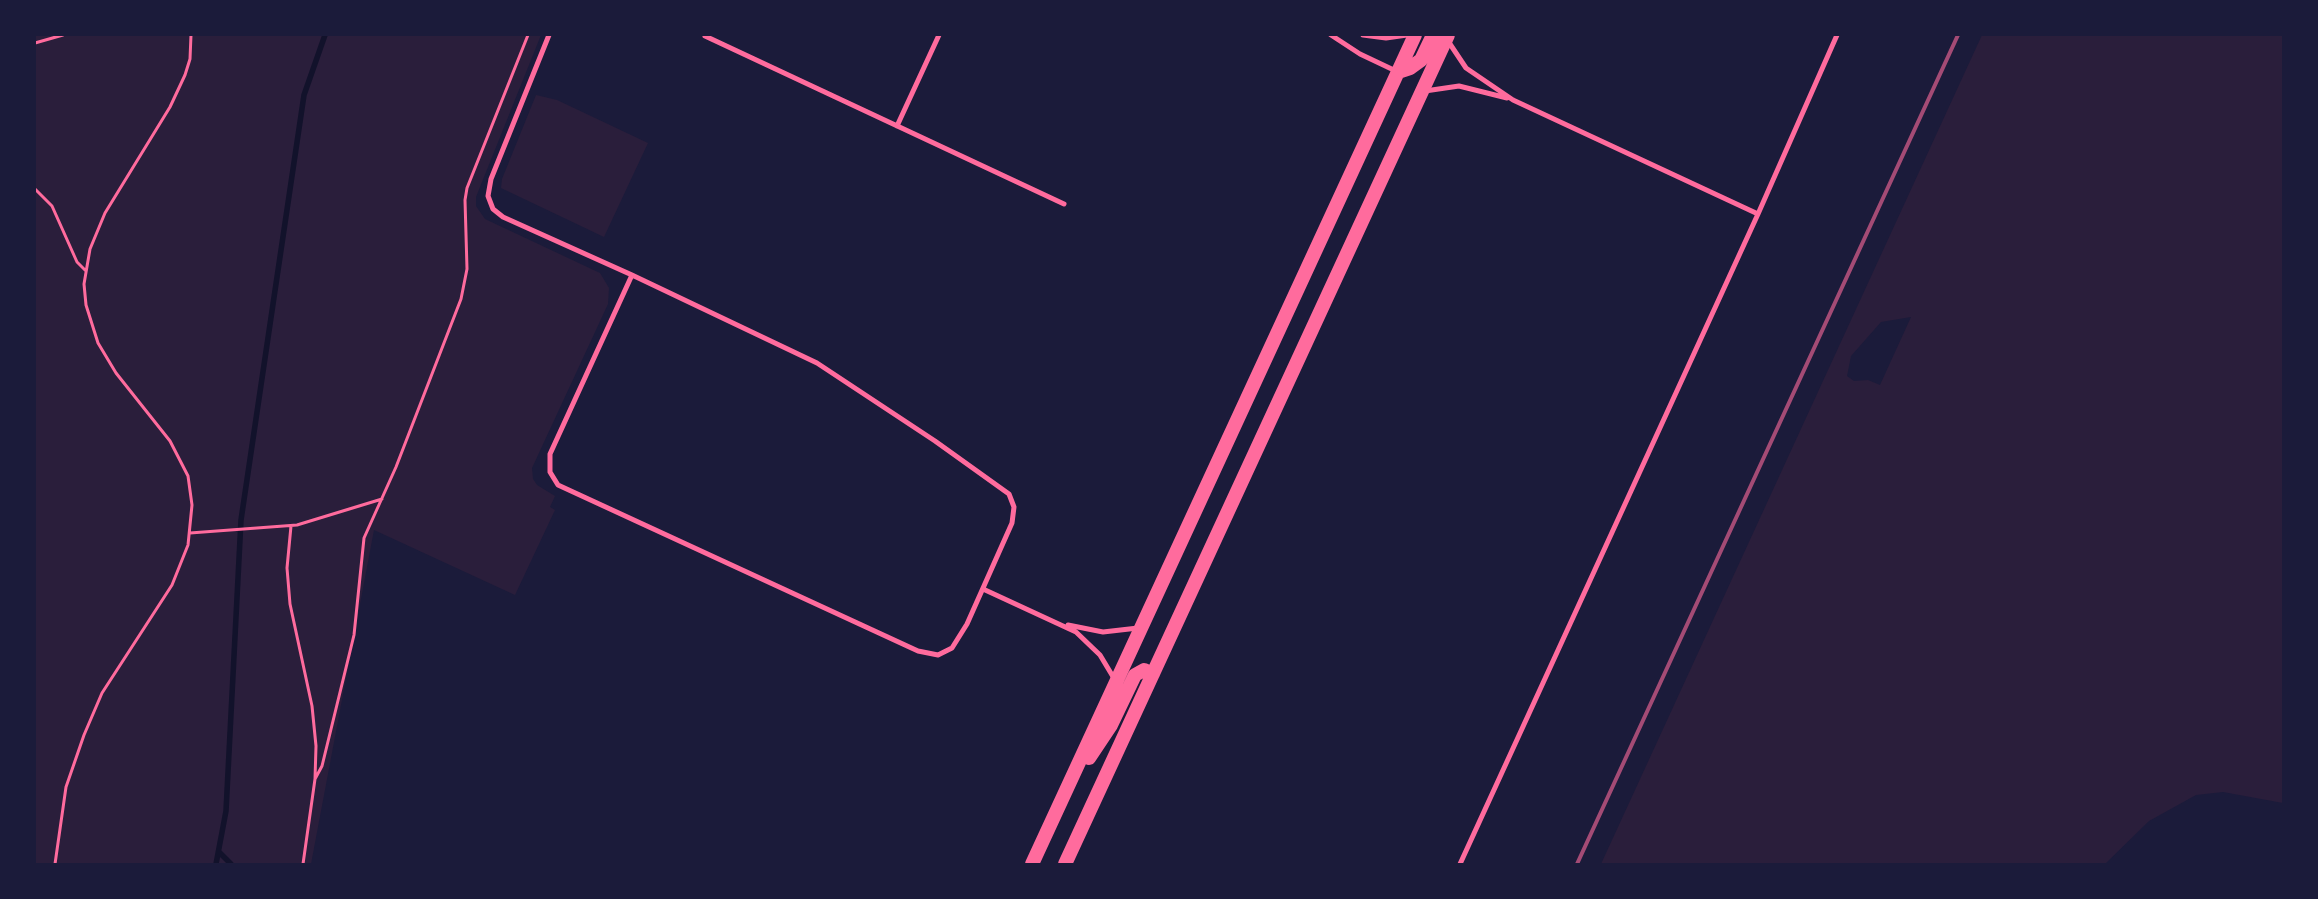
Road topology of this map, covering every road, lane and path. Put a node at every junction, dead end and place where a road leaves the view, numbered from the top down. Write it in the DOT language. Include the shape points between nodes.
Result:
graph roads {
  1 [pos="63,35"];
  2 [pos="191,35"];
  3 [pos="528,35"];
  4 [pos="549,35"];
  5 [pos="939,35"];
  6 [pos="1330,35"];
  7 [pos="1363,35"];
  8 [pos="1407,35"];
  9 [pos="1415,35"];
  10 [pos="1837,35"];
  11 [pos="705,36"];
  12 [pos="1443,36"];
  13 [pos="35,43"];
  14 [pos="1398,72"];
  15 [pos="1421,92"];
  16 [pos="1513,100"];
  17 [pos="897,126"];
  18 [pos="35,188"];
  19 [pos="1064,204"];
  20 [pos="1758,214"];
  21 [pos="85,270"];
  22 [pos="632,275"];
  23 [pos="382,499"];
  24 [pos="291,526"];
  25 [pos="190,533"];
  26 [pos="983,589"];
  27 [pos="1058,622"];
  28 [pos="1142,628"];
  29 [pos="1153,674"];
  30 [pos="1117,683"];
  31 [pos="315,779"];
  32 [pos="1064,796"];
  33 [pos="55,864"];
  34 [pos="302,864"];
  35 [pos="1032,864"];
  36 [pos="1065,864"];
  37 [pos="1460,864"];
  1 -- 13 [label="path"];
  2 -- 21 [label="path" via="190,59 178,92 105,213"];
  3 -- 23 [label="path" via="467,188 464,215 466,269 461,299"];
  4 -- 22 [label="street" via="491,179 490,204 504,217"];
  5 -- 17 [label="street"];
  6 -- 14 [label="street"];
  7 -- 8 [label="street" via="1386,38"];
  9 -- 14 [label="highway"];
  10 -- 20 [label="street"];
  11 -- 17 [label="street"];
  12 -- 14 [label="highway" via="1420,60"];
  12 -- 15 [label="highway"];
  12 -- 16 [label="street" via="1466,68"];
  14 -- 28 [label="highway"];
  15 -- 16 [label="street" via="1459,86"];
  15 -- 29 [label="highway"];
  16 -- 20 [label="street"];
  17 -- 19 [label="street"];
  18 -- 21 [label="path" via="52,206 77,262"];
  20 -- 37 [label="street"];
  21 -- 25 [label="path" via="86,305 98,343 116,373 170,441 188,476 192,505"];
  22 -- 26 [label="street" via="817,363 1001,487 1013,500 1014,514"];
  22 -- 26 [label="street" via="550,454 550,472 558,485 928,654 952,648"];
  23 -- 24 [label="path"];
  23 -- 31 [label="path" via="364,538 354,635 322,766"];
  24 -- 25 [label="path"];
  24 -- 31 [label="path" via="287,568 289,596 315,724"];
  25 -- 33 [label="path" via="186,556 172,585 102,693 84,735 64,795"];
  26 -- 27 [label="street"];
  27 -- 28 [label="street" via="1103,632"];
  27 -- 30 [label="street" via="1088,642"];
  28 -- 30 [label="highway"];
  29 -- 32 [label="highway" via="1144,670 1135,675 1111,726"];
  29 -- 36 [label="highway"];
  30 -- 32 [label="highway"];
  31 -- 34 [label="path"];
  32 -- 35 [label="highway"];
}
